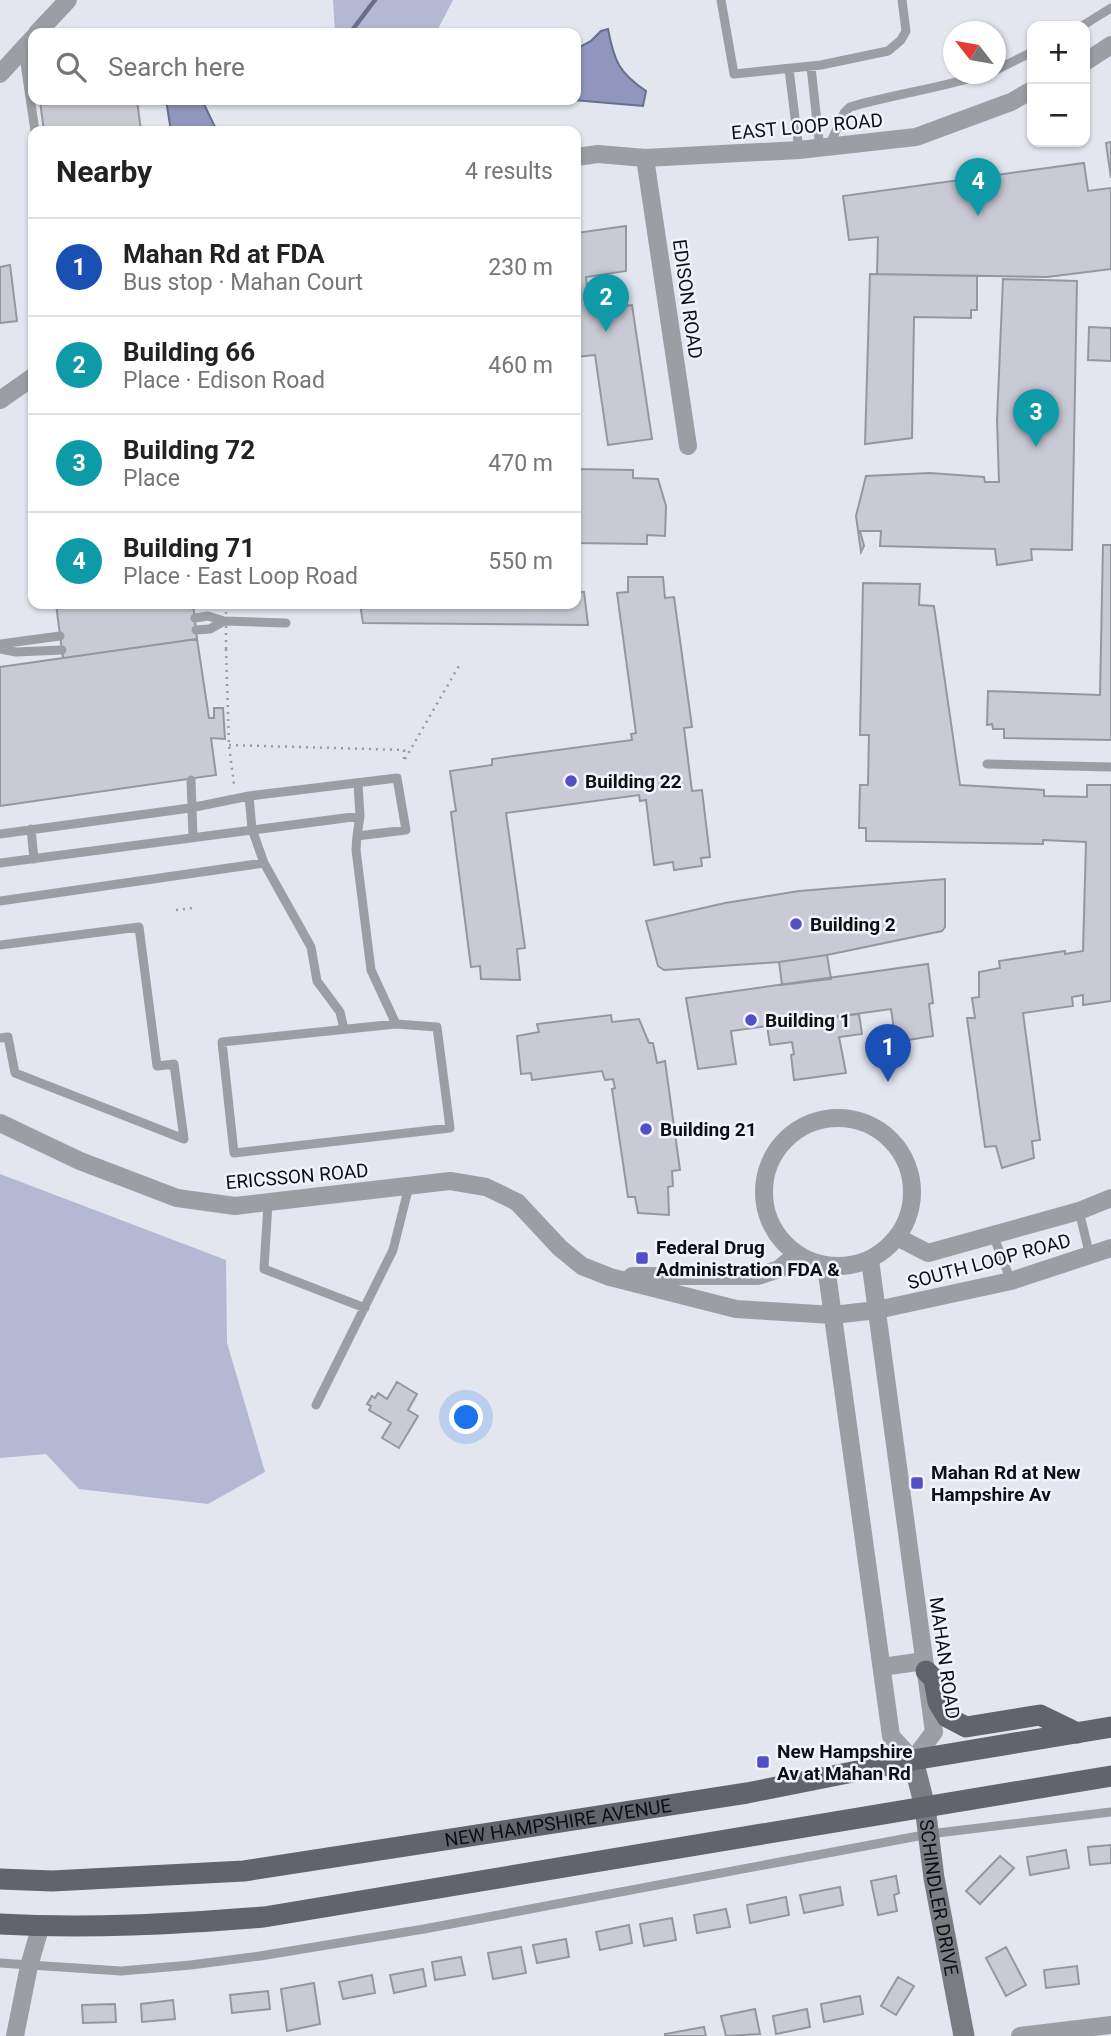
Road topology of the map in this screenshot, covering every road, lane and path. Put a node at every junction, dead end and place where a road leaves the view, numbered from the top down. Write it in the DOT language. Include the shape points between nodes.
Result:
graph roads {
  1 [pos="68,0"];
  2 [pos="721,0"];
  3 [pos="902,0"];
  4 [pos="1111,8"];
  5 [pos="1090,21"];
  6 [pos="42,28"];
  7 [pos="28,43"];
  8 [pos="1111,45"];
  9 [pos="1027,54"];
  10 [pos="1090,59"];
  11 [pos="1006,65"];
  12 [pos="811,67"];
  13 [pos="789,69"];
  14 [pos="0,74"];
  15 [pos="948,84"];
  16 [pos="1027,93"];
  17 [pos="33,105"];
  18 [pos="35,126"];
  19 [pos="825,148"];
  20 [pos="799,150"];
  21 [pos="581,157"];
  22 [pos="645,158"];
  23 [pos="28,380"];
  24 [pos="0,400"];
  25 [pos="688,446"];
  26 [pos="226,609"];
  27 [pos="195,618"];
  28 [pos="223,621"];
  29 [pos="286,623"];
  30 [pos="197,631"];
  31 [pos="60,636"];
  32 [pos="0,647"];
  33 [pos="62,650"];
  34 [pos="460,664"];
  35 [pos="229,745"];
  36 [pos="987,764"];
  37 [pos="1111,767"];
  38 [pos="191,780"];
  39 [pos="358,784"];
  40 [pos="235,786"];
  41 [pos="249,796"];
  42 [pos="190,808"];
  43 [pos="360,816"];
  44 [pos="252,829"];
  45 [pos="31,830"];
  46 [pos="0,834"];
  47 [pos="357,836"];
  48 [pos="192,837"];
  49 [pos="34,859"];
  50 [pos="0,863"];
  51 [pos="264,863"];
  52 [pos="0,901"];
  53 [pos="193,908"];
  54 [pos="176,910"];
  55 [pos="0,945"];
  56 [pos="396,1024"];
  57 [pos="344,1029"];
  58 [pos="0,1038"];
  59 [pos="0,1124"];
  60 [pos="410,1186"];
  61 [pos="1111,1198"];
  62 [pos="268,1203"];
  63 [pos="1079,1211"];
  64 [pos="993,1235"];
  65 [pos="897,1237"];
  66 [pos="1111,1248"];
  67 [pos="797,1254"];
  68 [pos="1090,1256"];
  69 [pos="870,1260"];
  70 [pos="826,1266"];
  71 [pos="610,1277"];
  72 [pos="1011,1281"];
  73 [pos="365,1308"];
  74 [pos="877,1310"];
  75 [pos="833,1315"];
  76 [pos="316,1405"];
  77 [pos="925,1666"];
  78 [pos="882,1667"];
  79 [pos="1111,1727"];
  80 [pos="1077,1732"];
  81 [pos="913,1760"];
  82 [pos="1111,1776"];
  83 [pos="925,1807"];
  84 [pos="1111,1812"];
  85 [pos="929,1834"];
  86 [pos="0,1879"];
  87 [pos="0,1924"];
  88 [pos="41,1925"];
  89 [pos="0,1963"];
  90 [pos="29,1966"];
  91 [pos="1111,2025"];
  92 [pos="15,2036"];
  93 [pos="964,2036"];
  94 [pos="1020,2036"];
  1 -- 6 [label="street"];
  2 -- 13 [label="lane" via="734,74"];
  3 -- 12 [label="lane" via="906,31 888,51"];
  4 -- 5 [label="lane"];
  7 -- 14 [label="street"];
  8 -- 10 [label="street"];
  9 -- 11 [label="lane"];
  12 -- 13 [label="lane"];
  12 -- 19 [label="lane"];
  13 -- 20 [label="lane"];
  15 -- 19 [label="lane" via="850,107"];
  16 -- 19 [label="street, EAST LOOP ROAD" via="916,137"];
  17 -- 18 [label="lane"];
  19 -- 20 [label="street, EAST LOOP ROAD"];
  20 -- 22 [label="street, EAST LOOP ROAD"];
  21 -- 22 [label="street, EAST LOOP ROAD"];
  22 -- 25 [label="street, EDISON ROAD"];
  23 -- 24 [label="street"];
  26 -- 35 [label="path, bridge"];
  27 -- 28 [label="lane"];
  28 -- 29 [label="lane"];
  28 -- 30 [label="lane"];
  31 -- 32 [label="lane"];
  32 -- 33 [label="lane" via="16,652"];
  34 -- 35 [label="path" via="404,762 404,750"];
  35 -- 40 [label="path"];
  36 -- 37 [label="lane"];
  38 -- 42 [label="lane"];
  39 -- 41 [label="lane"];
  39 -- 43 [label="lane"];
  39 -- 47 [label="lane" via="397,778 406,830"];
  41 -- 42 [label="lane"];
  41 -- 44 [label="lane"];
  42 -- 45 [label="lane"];
  42 -- 48 [label="lane"];
  43 -- 44 [label="lane"];
  43 -- 47 [label="lane"];
  44 -- 48 [label="lane"];
  44 -- 51 [label="lane"];
  45 -- 46 [label="lane"];
  45 -- 49 [label="lane"];
  47 -- 56 [label="lane" via="371,970"];
  48 -- 49 [label="lane"];
  49 -- 50 [label="lane"];
  51 -- 52 [label="lane"];
  51 -- 57 [label="lane" via="311,947 317,981 340,1012"];
  53 -- 54 [label="path"];
  55 -- 58 [label="lane" via="139,927 157,1066 174,1064 184,1139 15,1073 9,1037"];
  56 -- 57 [label="lane"];
  56 -- 57 [label="lane" via="437,1027 450,1128 234,1153 222,1042"];
  59 -- 62 [label="street, ERICSSON ROAD" via="177,1198 235,1206"];
  60 -- 62 [label="street, ERICSSON ROAD"];
  60 -- 71 [label="street, ERICSSON ROAD" via="450,1181 486,1187 517,1202 582,1266"];
  60 -- 73 [label="lane" via="393,1250"];
  61 -- 63 [label="street, SOUTH LOOP ROAD"];
  62 -- 73 [label="lane" via="264,1269"];
  63 -- 64 [label="street, SOUTH LOOP ROAD"];
  63 -- 68 [label="lane"];
  64 -- 65 [label="street, SOUTH LOOP ROAD" via="928,1252"];
  64 -- 72 [label="lane"];
  65 -- 67 [label="street" via="907,1216 910,1191 907,1168 898,1151 877,1131 856,1120 820,1118 786,1140 767,1176 767,1201 775,1225"];
  65 -- 69 [label="street"];
  66 -- 68 [label="street, SOUTH LOOP ROAD"];
  67 -- 70 [label="street"];
  67 -- 71 [label="street" via="779,1269 758,1276"];
  68 -- 72 [label="street, SOUTH LOOP ROAD"];
  69 -- 70 [label="street"];
  69 -- 74 [label="street, MAHAN ROAD"];
  70 -- 75 [label="street"];
  71 -- 75 [label="street" via="726,1307"];
  72 -- 74 [label="street, SOUTH LOOP ROAD"];
  73 -- 76 [label="lane"];
  74 -- 75 [label="street"];
  74 -- 77 [label="street, MAHAN ROAD"];
  75 -- 78 [label="street"];
  77 -- 78 [label="street"];
  77 -- 80 [label="main road" via="947,1717 965,1727 1040,1714"];
  77 -- 81 [label="street, MAHAN ROAD" via="934,1732"];
  78 -- 81 [label="street" via="891,1736"];
  79 -- 80 [label="main road, NEW HAMPSHIRE AVENUE"];
  80 -- 81 [label="main road, NEW HAMPSHIRE AVENUE"];
  81 -- 83 [label="street, SCHINDLER DRIVE"];
  81 -- 86 [label="main road, NEW HAMPSHIRE AVENUE" via="747,1793 244,1871 52,1881"];
  82 -- 83 [label="main road"];
  83 -- 85 [label="street, SCHINDLER DRIVE"];
  83 -- 88 [label="main road" via="264,1917 183,1924"];
  84 -- 85 [label="lane"];
  85 -- 90 [label="lane" via="260,1956 121,1971"];
  85 -- 93 [label="street, SCHINDLER DRIVE"];
  87 -- 88 [label="main road"];
  88 -- 90 [label="street"];
  89 -- 90 [label="lane"];
  90 -- 92 [label="street"];
  91 -- 94 [label="street"];
}
